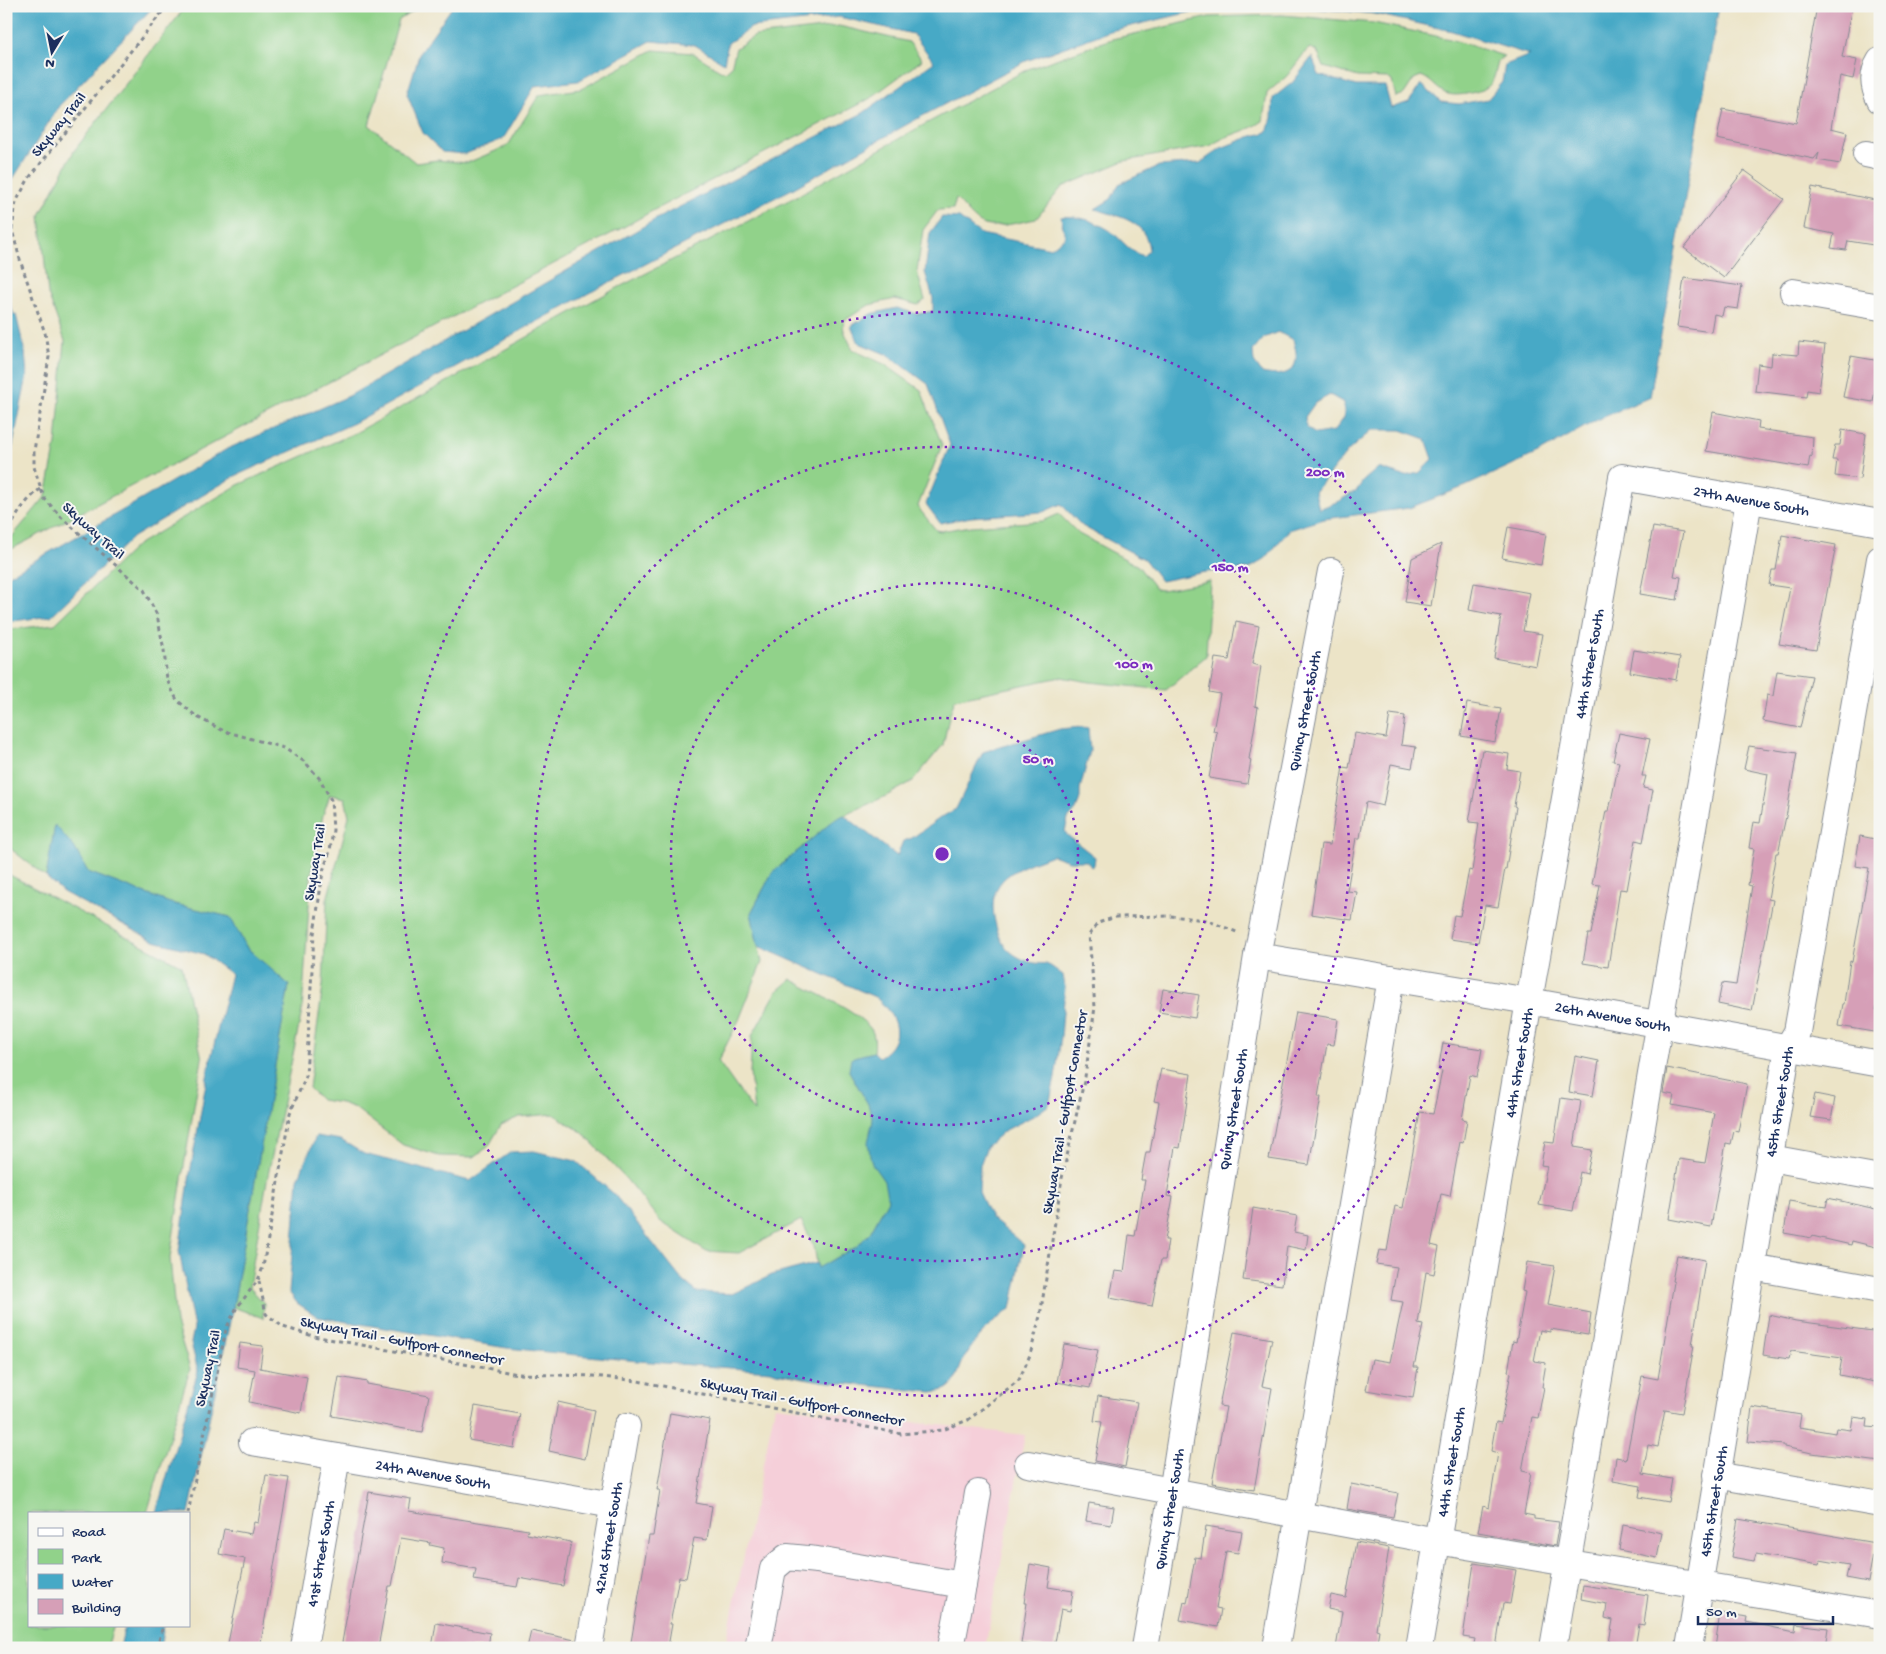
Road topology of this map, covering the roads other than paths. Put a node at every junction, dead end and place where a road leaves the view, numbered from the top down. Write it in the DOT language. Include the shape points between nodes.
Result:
graph roads {
  1 [pos="1880,61"];
  2 [pos="1880,100"];
  3 [pos="1793,292"];
  4 [pos="1880,307"];
  5 [pos="1622,477"];
  6 [pos="1750,500"];
  7 [pos="1880,523"];
  8 [pos="1880,559"];
  9 [pos="1331,571"];
  10 [pos="1257,956"];
  11 [pos="1391,978"];
  12 [pos="1529,1001"];
  13 [pos="1660,1024"];
  14 [pos="1788,1047"];
  15 [pos="1880,1064"];
  16 [pos="1770,1158"];
  17 [pos="1880,1178"];
  18 [pos="1752,1267"];
  19 [pos="1880,1290"];
  20 [pos="627,1426"];
  21 [pos="252,1442"];
  22 [pos="338,1457"];
  23 [pos="1028,1464"];
  24 [pos="1716,1475"];
  25 [pos="1172,1492"];
  26 [pos="978,1493"];
  27 [pos="1880,1504"];
  28 [pos="613,1505"];
  29 [pos="1299,1515"];
  30 [pos="1437,1541"];
  31 [pos="1568,1562"];
  32 [pos="1699,1584"];
  33 [pos="963,1585"];
  34 [pos="1880,1615"];
  35 [pos="304,1648"];
  36 [pos="589,1648"];
  37 [pos="758,1648"];
  38 [pos="951,1648"];
  39 [pos="1145,1648"];
  40 [pos="1276,1648"];
  41 [pos="1419,1648"];
  42 [pos="1553,1648"];
  43 [pos="1689,1648"];
  1 -- 2 [label="street" via="1874,82"];
  3 -- 4 [label="street"];
  5 -- 6 [label="street, 27th Avenue South"];
  5 -- 12 [label="street, 44th Street South"];
  6 -- 7 [label="street, 27th Avenue South"];
  6 -- 13 [label="street"];
  8 -- 14 [label="street, 45th Street South" via="1797,1032"];
  9 -- 10 [label="street, Quincy Street South"];
  10 -- 11 [label="street, 26th Avenue South"];
  10 -- 25 [label="street, Quincy Street South"];
  11 -- 12 [label="street, 26th Avenue South"];
  11 -- 29 [label="street"];
  12 -- 13 [label="street, 26th Avenue South"];
  12 -- 30 [label="street, 44th Street South"];
  13 -- 14 [label="street, 26th Avenue South"];
  13 -- 31 [label="street"];
  14 -- 15 [label="street, 26th Avenue South"];
  14 -- 16 [label="street, 45th Street South"];
  16 -- 17 [label="street"];
  16 -- 18 [label="street, 45th Street South"];
  18 -- 19 [label="street"];
  18 -- 24 [label="street, 45th Street South"];
  20 -- 28 [label="street, 42nd Street South"];
  21 -- 22 [label="street, 24th Avenue South"];
  22 -- 28 [label="street, 24th Avenue South"];
  22 -- 35 [label="street, 41st Street South"];
  23 -- 25 [label="street"];
  24 -- 27 [label="street"];
  24 -- 32 [label="street, 45th Street South"];
  25 -- 29 [label="street"];
  25 -- 39 [label="street, Quincy Street South"];
  26 -- 33 [label="street"];
  28 -- 36 [label="street, 42nd Street South"];
  29 -- 30 [label="street"];
  29 -- 40 [label="street"];
  30 -- 31 [label="street"];
  30 -- 41 [label="street, 44th Street South"];
  31 -- 32 [label="street"];
  31 -- 42 [label="street"];
  32 -- 34 [label="street"];
  32 -- 43 [label="street, 45th Street South"];
  33 -- 37 [label="street" via="787,1557 773,1569"];
  33 -- 38 [label="street"];
}
